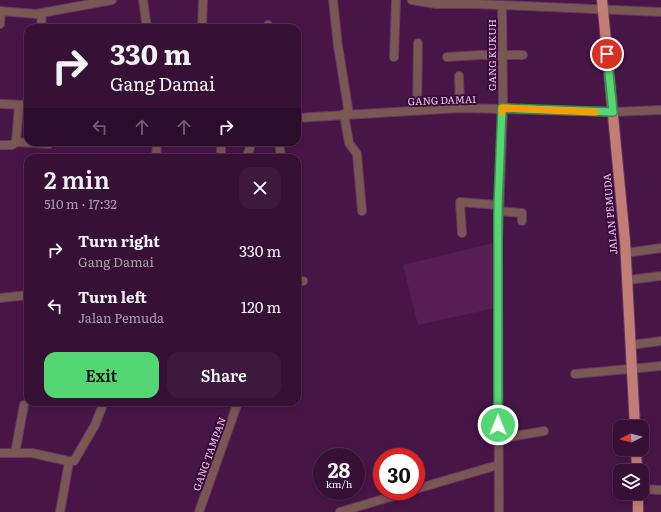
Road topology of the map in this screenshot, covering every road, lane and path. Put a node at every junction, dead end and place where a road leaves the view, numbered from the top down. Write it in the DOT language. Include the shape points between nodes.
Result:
graph roads {
  1 [pos="62,0"];
  2 [pos="112,0"];
  3 [pos="143,0"];
  4 [pos="203,0"];
  5 [pos="334,0"];
  6 [pos="396,0"];
  7 [pos="412,0"];
  8 [pos="478,2"];
  9 [pos="502,5"];
  10 [pos="603,5"];
  11 [pos="65,8"];
  12 [pos="0,11"];
  13 [pos="42,12"];
  14 [pos="661,12"];
  15 [pos="0,24"];
  16 [pos="41,24"];
  17 [pos="146,24"];
  18 [pos="202,24"];
  19 [pos="418,43"];
  20 [pos="523,55"];
  21 [pos="502,56"];
  22 [pos="394,57"];
  23 [pos="447,57"];
  24 [pos="459,76"];
  25 [pos="0,104"];
  26 [pos="19,105"];
  27 [pos="24,105"];
  28 [pos="460,108"];
  29 [pos="502,108"];
  30 [pos="417,110"];
  31 [pos="661,110"];
  32 [pos="613,112"];
  33 [pos="347,114"];
  34 [pos="301,118"];
  35 [pos="16,142"];
  36 [pos="24,142"];
  37 [pos="0,145"];
  38 [pos="498,208"];
  39 [pos="362,210"];
  40 [pos="522,221"];
  41 [pos="462,233"];
  42 [pos="661,248"];
  43 [pos="626,253"];
  44 [pos="661,276"];
  45 [pos="628,280"];
  46 [pos="24,295"];
  47 [pos="0,298"];
  48 [pos="661,340"];
  49 [pos="631,345"];
  50 [pos="661,366"];
  51 [pos="632,368"];
  52 [pos="575,374"];
  53 [pos="24,405"];
  54 [pos="102,406"];
  55 [pos="237,406"];
  56 [pos="634,420"];
  57 [pos="544,431"];
  58 [pos="498,439"];
  59 [pos="0,453"];
  60 [pos="15,453"];
  61 [pos="70,462"];
  62 [pos="498,465"];
  63 [pos="425,486"];
  64 [pos="649,489"];
  65 [pos="661,490"];
  66 [pos="380,500"];
  67 [pos="638,500"];
  68 [pos="60,512"];
  69 [pos="199,512"];
  70 [pos="340,512"];
  71 [pos="499,512"];
  72 [pos="638,512"];
  1 -- 11 [label="street"];
  2 -- 11 [label="street"];
  3 -- 17 [label="street"];
  4 -- 18 [label="street"];
  5 -- 33 [label="street"];
  6 -- 22 [label="street"];
  7 -- 8 [label="street" via="436,4"];
  8 -- 9 [label="street"];
  9 -- 10 [label="street"];
  9 -- 21 [label="street, GANG KUKUH"];
  10 -- 14 [label="street"];
  10 -- 32 [label="main road, JALAN PEMUDA"];
  11 -- 13 [label="street"];
  12 -- 13 [label="street" via="29,14"];
  12 -- 15 [label="street"];
  13 -- 16 [label="street"];
  19 -- 30 [label="street"];
  20 -- 21 [label="street"];
  21 -- 23 [label="street"];
  21 -- 29 [label="street, GANG KUKUH"];
  24 -- 28 [label="street"];
  25 -- 26 [label="street"];
  26 -- 27 [label="street"];
  26 -- 35 [label="street"];
  28 -- 29 [label="street, GANG DAMAI"];
  28 -- 30 [label="street, GANG DAMAI"];
  29 -- 32 [label="street, GANG DAMAI"];
  29 -- 38 [label="street, GANG KUKUH"];
  30 -- 33 [label="street, GANG DAMAI"];
  31 -- 32 [label="street, GANG DAMAI"];
  32 -- 43 [label="main road, JALAN PEMUDA"];
  33 -- 34 [label="street, GANG DAMAI"];
  33 -- 39 [label="street" via="349,143 357,154"];
  35 -- 36 [label="street"];
  35 -- 37 [label="street" via="12,145"];
  38 -- 40 [label="street" via="522,213"];
  38 -- 41 [label="street" via="460,202"];
  38 -- 58 [label="street, GANG KUKUH"];
  42 -- 43 [label="street"];
  43 -- 45 [label="main road, JALAN PEMUDA"];
  44 -- 45 [label="street"];
  45 -- 49 [label="main road, JALAN PEMUDA"];
  46 -- 47 [label="street"];
  48 -- 49 [label="street"];
  49 -- 51 [label="main road, JALAN PEMUDA"];
  50 -- 51 [label="street"];
  51 -- 52 [label="street"];
  51 -- 56 [label="main road, JALAN PEMUDA"];
  53 -- 60 [label="street"];
  54 -- 61 [label="street" via="77,458"];
  55 -- 69 [label="street, GANG TAMPAN"];
  57 -- 58 [label="street"];
  58 -- 62 [label="street, GANG KUKUH"];
  59 -- 60 [label="street"];
  60 -- 61 [label="street" via="32,453"];
  61 -- 68 [label="street"];
  62 -- 63 [label="street"];
  62 -- 71 [label="street, GANG KUKUH"];
  64 -- 65 [label="street"];
  66 -- 70 [label="street"];
  67 -- 72 [label="main road"];
}
